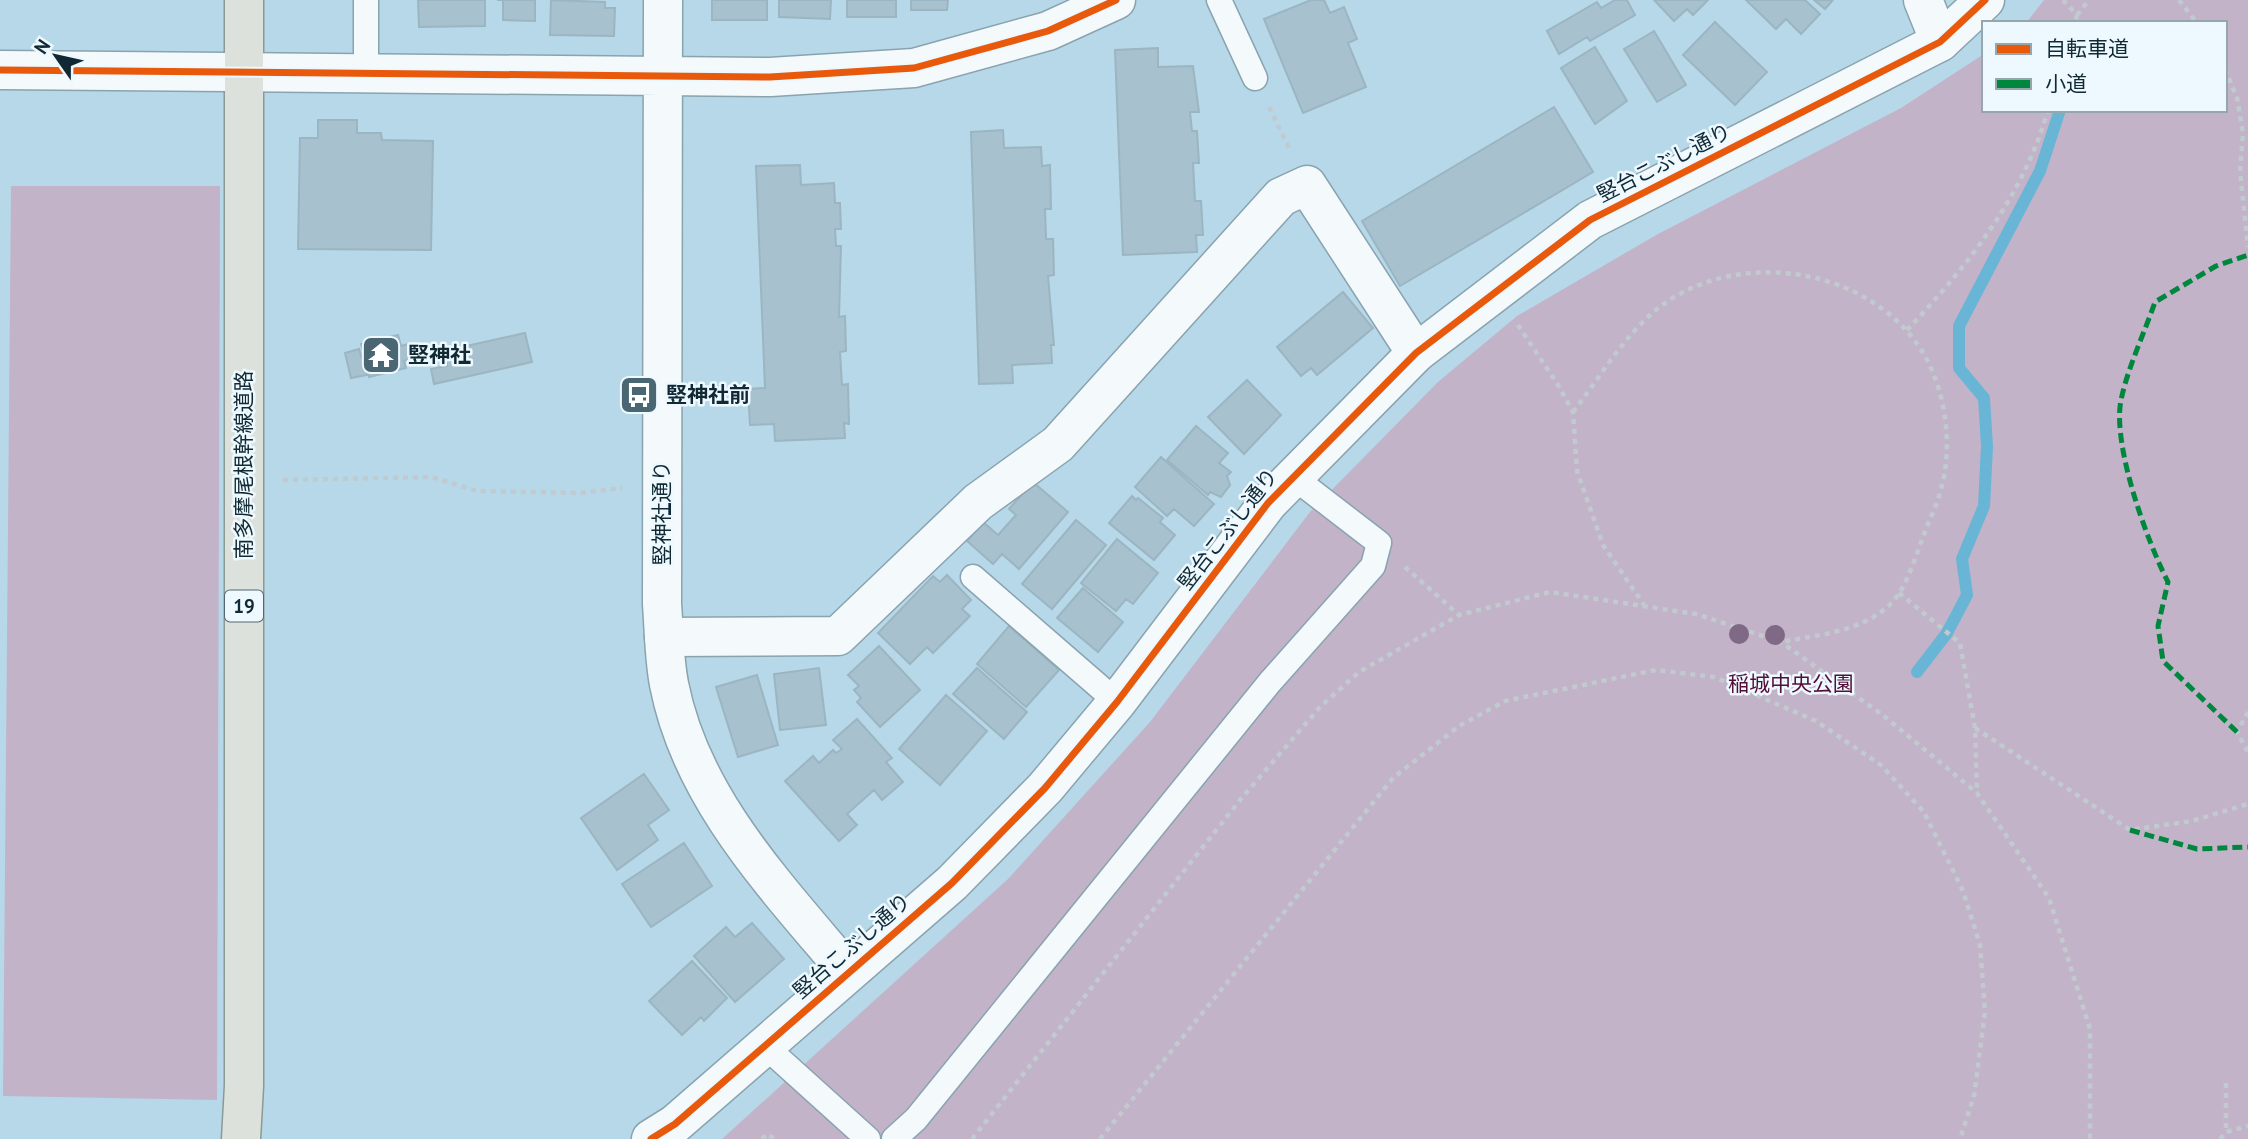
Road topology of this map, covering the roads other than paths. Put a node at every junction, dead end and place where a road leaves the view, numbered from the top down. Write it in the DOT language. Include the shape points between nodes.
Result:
graph roads {
  1 [pos="244,0"];
  2 [pos="366,0"];
  3 [pos="663,0"];
  4 [pos="1116,0"];
  5 [pos="1219,0"];
  6 [pos="1923,0"];
  7 [pos="1985,0"];
  8 [pos="1940,42"];
  9 [pos="0,70"];
  10 [pos="244,73"];
  11 [pos="366,74"];
  12 [pos="661,74"];
  13 [pos="1255,78"];
  14 [pos="1416,353"];
  15 [pos="1292,476"];
  16 [pos="973,577"];
  17 [pos="664,638"];
  18 [pos="1118,702"];
  19 [pos="847,971"];
  20 [pos="766,1047"];
  21 [pos="241,1139"];
  22 [pos="651,1139"];
  23 [pos="868,1139"];
  24 [pos="894,1139"];
  1 -- 10 [label="main road, 南多摩尾根幹線道路 / 19"];
  2 -- 11 [label="lane"];
  3 -- 12 [label="street, 竪神社通り"];
  4 -- 12 [label="street" via="1048,31 914,68 770,77"];
  5 -- 13 [label="lane"];
  6 -- 8 [label="street"];
  7 -- 8 [label="street, 竪台こぶし通り"];
  8 -- 14 [label="street, 竪台こぶし通り" via="1590,220"];
  9 -- 10 [label="street"];
  10 -- 11 [label="street"];
  10 -- 21 [label="main road, 南多摩尾根幹線道路 / 19"];
  11 -- 12 [label="street"];
  12 -- 17 [label="street, 竪神社通り"];
  14 -- 15 [label="street, 竪台こぶし通り"];
  14 -- 17 [label="street" via="1307,185 1282,197 1058,444 978,502 838,636"];
  15 -- 18 [label="street, 竪台こぶし通り"];
  15 -- 24 [label="lane" via="1379,543 1373,566 1270,682 916,1119"];
  16 -- 18 [label="lane"];
  17 -- 19 [label="street, 竪神社通り" via="668,683 681,731 710,795 755,860"];
  18 -- 19 [label="street, 竪台こぶし通り" via="1045,788 951,883"];
  19 -- 20 [label="street, 竪台こぶし通り"];
  20 -- 22 [label="street, 竪台こぶし通り"];
  20 -- 23 [label="lane"];
}
